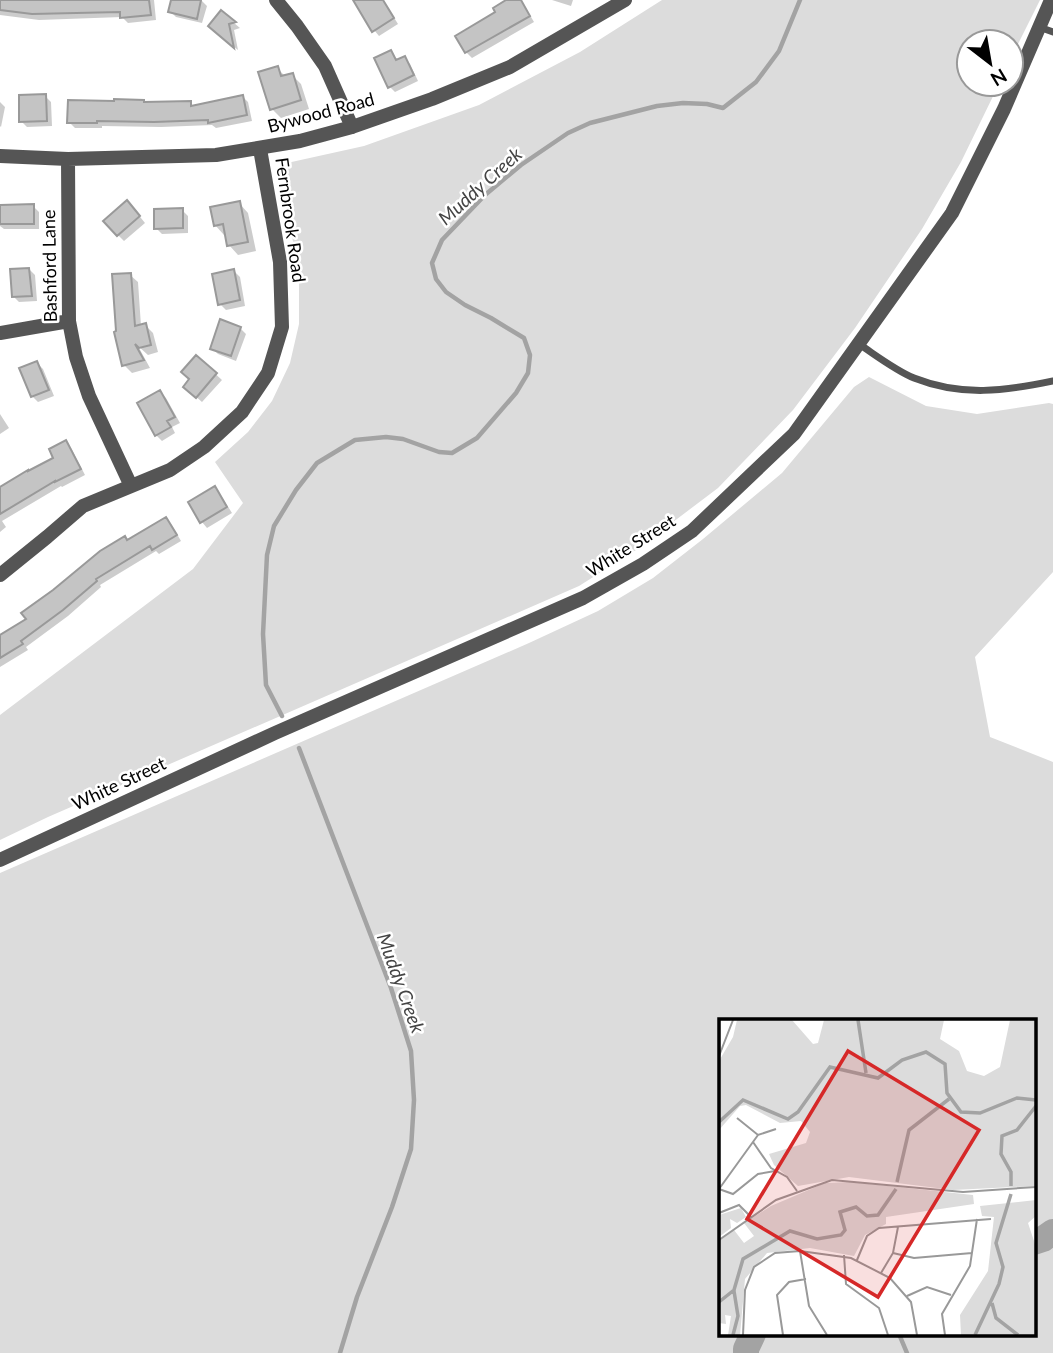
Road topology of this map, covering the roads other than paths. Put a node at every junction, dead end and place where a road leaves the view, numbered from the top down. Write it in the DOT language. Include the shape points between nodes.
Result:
graph roads {
  1 [pos="276,0"];
  2 [pos="625,0"];
  3 [pos="1051,0"];
  4 [pos="1046,30"];
  5 [pos="352,127"];
  6 [pos="260,149"];
  7 [pos="0,156"];
  8 [pos="68,159"];
  9 [pos="69,321"];
  10 [pos="0,333"];
  11 [pos="859,344"];
  12 [pos="1053,381"];
  13 [pos="131,486"];
  14 [pos="0,575"];
  15 [pos="0,860"];
  1 -- 5 [label="street" via="325,66"];
  2 -- 5 [label="street, Bywood Road" via="510,67"];
  3 -- 4 [label="street, White Street"];
  4 -- 11 [label="street, White Street" via="952,213"];
  5 -- 6 [label="street, Bywood Road"];
  6 -- 8 [label="street, Bywood Road" via="216,155"];
  6 -- 13 [label="street, Fernbrook Road" via="280,262 282,327 268,373 242,412 204,447 170,470"];
  7 -- 8 [label="street, Bywood Road"];
  8 -- 9 [label="street, Bashford Lane"];
  9 -- 10 [label="street"];
  9 -- 13 [label="street, Bashford Lane" via="89,396"];
  11 -- 12 [label="lane" via="894,367 935,385 986,391"];
  11 -- 15 [label="street, White Street" via="794,434 692,531 643,564 583,598"];
  13 -- 14 [label="street, Fernbrook Road" via="83,506"];
}
